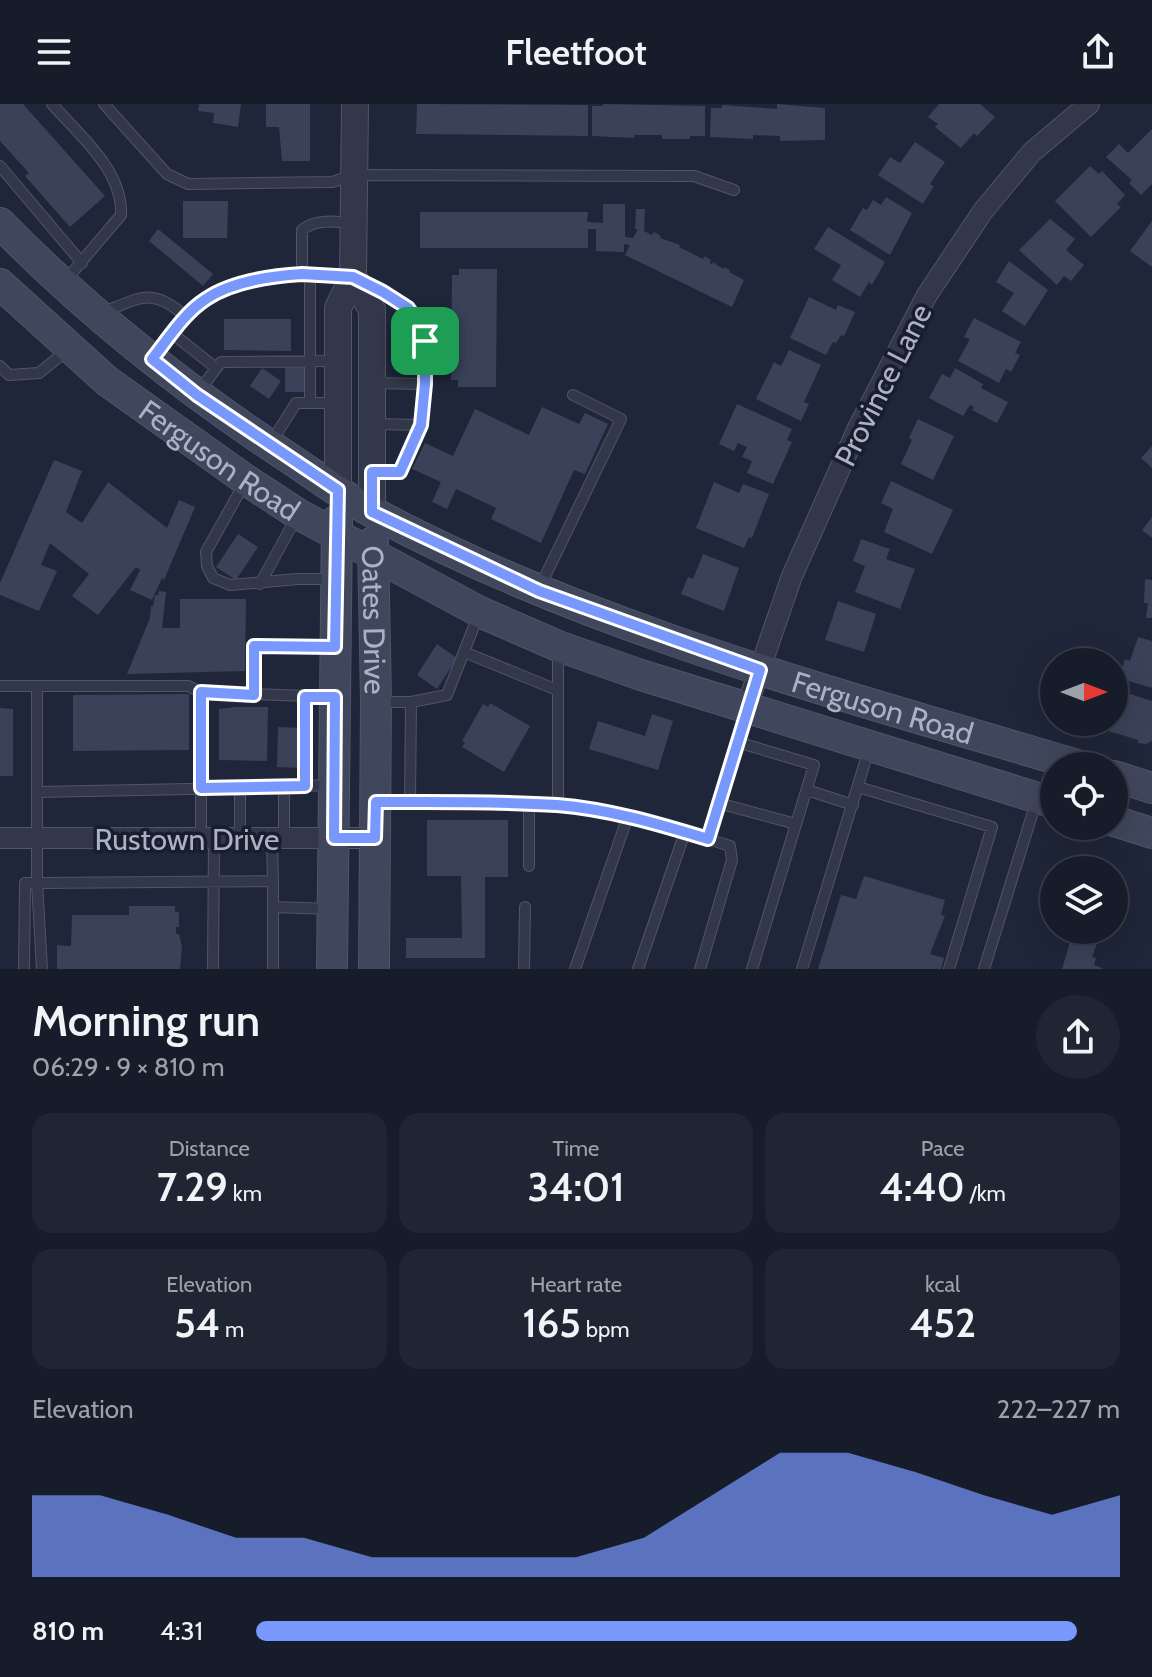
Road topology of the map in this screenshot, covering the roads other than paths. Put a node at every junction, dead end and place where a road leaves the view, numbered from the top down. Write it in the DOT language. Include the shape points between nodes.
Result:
graph roads {
  1 [pos="52,104"];
  2 [pos="104,104"];
  3 [pos="355,104"];
  4 [pos="1089,104"];
  5 [pos="0,166"];
  6 [pos="354,175"];
  7 [pos="734,190"];
  8 [pos="0,223"];
  9 [pos="353,223"];
  10 [pos="82,263"];
  11 [pos="306,274"];
  12 [pos="353,277"];
  13 [pos="0,284"];
  14 [pos="62,285"];
  15 [pos="96,315"];
  16 [pos="186,317"];
  17 [pos="173,334"];
  18 [pos="70,348"];
  19 [pos="152,359"];
  20 [pos="310,361"];
  21 [pos="339,361"];
  22 [pos="0,366"];
  23 [pos="216,368"];
  24 [pos="371,383"];
  25 [pos="425,384"];
  26 [pos="197,395"];
  27 [pos="573,395"];
  28 [pos="310,403"];
  29 [pos="337,403"];
  30 [pos="372,424"];
  31 [pos="421,425"];
  32 [pos="269,445"];
  33 [pos="372,472"];
  34 [pos="246,480"];
  35 [pos="338,490"];
  36 [pos="372,512"];
  37 [pos="298,514"];
  38 [pos="337,536"];
  39 [pos="373,556"];
  40 [pos="336,579"];
  41 [pos="260,584"];
  42 [pos="539,591"];
  43 [pos="480,612"];
  44 [pos="558,646"];
  45 [pos="335,647"];
  46 [pos="464,652"];
  47 [pos="760,670"];
  48 [pos="0,686"];
  49 [pos="37,686"];
  50 [pos="557,690"];
  51 [pos="201,692"];
  52 [pos="254,695"];
  53 [pos="320,697"];
  54 [pos="376,702"];
  55 [pos="411,702"];
  56 [pos="746,709"];
  57 [pos="737,742"];
  58 [pos="870,747"];
  59 [pos="1040,754"];
  60 [pos="1128,780"];
  61 [pos="320,786"];
  62 [pos="858,787"];
  63 [pos="201,788"];
  64 [pos="240,788"];
  65 [pos="284,788"];
  66 [pos="1152,788"];
  67 [pos="807,790"];
  68 [pos="37,792"];
  69 [pos="1040,798"];
  70 [pos="376,802"];
  71 [pos="410,802"];
  72 [pos="718,803"];
  73 [pos="529,805"];
  74 [pos="558,805"];
  75 [pos="853,805"];
  76 [pos="628,816"];
  77 [pos="1040,816"];
  78 [pos="796,824"];
  79 [pos="1128,825"];
  80 [pos="685,832"];
  81 [pos="1152,833"];
  82 [pos="0,838"];
  83 [pos="334,838"];
  84 [pos="375,838"];
  85 [pos="36,839"];
  86 [pos="207,839"];
  87 [pos="240,839"];
  88 [pos="278,839"];
  89 [pos="708,839"];
  90 [pos="529,866"];
  91 [pos="214,880"];
  92 [pos="273,881"];
  93 [pos="37,883"];
  94 [pos="273,907"];
  95 [pos="525,907"];
  96 [pos="333,909"];
  97 [pos="24,969"];
  98 [pos="42,969"];
  99 [pos="213,969"];
  100 [pos="273,969"];
  101 [pos="332,969"];
  102 [pos="374,969"];
  103 [pos="524,969"];
  104 [pos="575,969"];
  105 [pos="638,969"];
  106 [pos="700,969"];
  107 [pos="752,969"];
  108 [pos="802,969"];
  109 [pos="949,969"];
  110 [pos="984,969"];
  1 -- 10 [label="lane" via="107,168 122,203 121,215"];
  2 -- 6 [label="lane" via="167,174 188,184 332,182"];
  3 -- 6 [label="street, Oates Drive"];
  4 -- 47 [label="street, Province Lane" via="1032,152 983,211 927,295 852,441 792,576"];
  5 -- 10 [label="lane"];
  6 -- 7 [label="lane" via="694,176"];
  6 -- 9 [label="street, Oates Drive"];
  8 -- 14 [label="main road, Ferguson Road"];
  9 -- 11 [label="lane" via="318,222 302,230"];
  9 -- 12 [label="street, Oates Drive"];
  10 -- 14 [label="lane"];
  11 -- 12 [label="lane"];
  11 -- 16 [label="lane" via="225,288"];
  11 -- 20 [label="lane"];
  12 -- 21 [label="street, Oates Drive" via="338,308"];
  12 -- 24 [label="street, Oates Drive" via="372,310"];
  12 -- 25 [label="lane" via="408,308 417,321 425,341"];
  13 -- 18 [label="main road, Ferguson Road"];
  14 -- 15 [label="main road, Ferguson Road"];
  15 -- 16 [label="lane" via="148,296 172,304"];
  15 -- 18 [label="main road"];
  15 -- 19 [label="main road, Ferguson Road"];
  16 -- 17 [label="lane"];
  17 -- 19 [label="lane"];
  17 -- 23 [label="lane"];
  18 -- 22 [label="lane" via="39,373 9,375"];
  18 -- 34 [label="main road, Ferguson Road" via="107,381"];
  19 -- 26 [label="main road, Ferguson Road"];
  20 -- 21 [label="lane"];
  20 -- 23 [label="lane" via="221,362"];
  20 -- 28 [label="lane"];
  21 -- 29 [label="street, Oates Drive"];
  23 -- 26 [label="lane"];
  24 -- 25 [label="lane"];
  24 -- 30 [label="street, Oates Drive"];
  25 -- 31 [label="lane"];
  26 -- 32 [label="main road, Ferguson Road"];
  27 -- 42 [label="lane" via="621,419"];
  28 -- 29 [label="lane"];
  28 -- 32 [label="lane" via="296,403"];
  29 -- 35 [label="street, Oates Drive"];
  30 -- 31 [label="lane"];
  30 -- 33 [label="street, Oates Drive"];
  31 -- 33 [label="lane" via="400,472"];
  32 -- 35 [label="main road, Ferguson Road"];
  33 -- 36 [label="street, Oates Drive"];
  34 -- 37 [label="main road, Ferguson Road"];
  34 -- 41 [label="lane" via="206,552 207,566 213,578 230,585"];
  35 -- 36 [label="main road, Ferguson Road"];
  35 -- 38 [label="main road, Oates Drive"];
  36 -- 39 [label="main road, Oates Drive"];
  36 -- 42 [label="main road, Ferguson Road"];
  37 -- 38 [label="main road, Ferguson Road"];
  37 -- 41 [label="lane"];
  38 -- 39 [label="main road, Ferguson Road"];
  38 -- 40 [label="main road, Oates Drive"];
  39 -- 43 [label="main road, Ferguson Road"];
  39 -- 54 [label="main road, Oates Drive"];
  40 -- 41 [label="lane"];
  40 -- 45 [label="main road, Oates Drive"];
  42 -- 47 [label="main road, Ferguson Road"];
  43 -- 44 [label="main road, Ferguson Road"];
  43 -- 46 [label="lane"];
  44 -- 50 [label="lane"];
  44 -- 56 [label="main road, Ferguson Road"];
  45 -- 52 [label="lane" via="254,646"];
  45 -- 53 [label="main road, Oates Drive"];
  46 -- 50 [label="lane"];
  46 -- 55 [label="lane" via="447,695"];
  47 -- 56 [label="street, Province Lane"];
  47 -- 59 [label="main road, Ferguson Road"];
  48 -- 49 [label="lane"];
  49 -- 51 [label="lane" via="188,686"];
  49 -- 68 [label="lane"];
  50 -- 74 [label="lane"];
  51 -- 52 [label="lane"];
  51 -- 63 [label="lane"];
  52 -- 53 [label="lane"];
  53 -- 61 [label="main road, Oates Drive"];
  54 -- 55 [label="lane"];
  54 -- 70 [label="main road, Oates Drive"];
  55 -- 71 [label="lane"];
  56 -- 57 [label="lane"];
  56 -- 58 [label="main road, Ferguson Road"];
  57 -- 67 [label="lane" via="814,765"];
  57 -- 72 [label="lane"];
  58 -- 62 [label="lane"];
  58 -- 69 [label="main road, Ferguson Road"];
  60 -- 66 [label="main road"];
  61 -- 65 [label="lane"];
  61 -- 83 [label="main road, Oates Drive"];
  62 -- 75 [label="lane"];
  62 -- 109 [label="lane" via="992,827"];
  63 -- 64 [label="lane"];
  63 -- 68 [label="lane"];
  63 -- 86 [label="lane"];
  64 -- 65 [label="lane"];
  64 -- 87 [label="lane"];
  65 -- 88 [label="lane"];
  67 -- 75 [label="lane"];
  67 -- 78 [label="lane"];
  68 -- 85 [label="lane"];
  70 -- 71 [label="lane"];
  70 -- 84 [label="main road, Oates Drive"];
  71 -- 73 [label="lane"];
  72 -- 78 [label="lane"];
  72 -- 89 [label="lane"];
  73 -- 74 [label="lane"];
  73 -- 90 [label="lane"];
  74 -- 76 [label="lane"];
  75 -- 108 [label="lane"];
  76 -- 80 [label="lane"];
  76 -- 104 [label="lane"];
  77 -- 110 [label="lane"];
  78 -- 107 [label="lane"];
  79 -- 81 [label="main road"];
  80 -- 89 [label="lane"];
  80 -- 105 [label="lane"];
  82 -- 85 [label="street, Rustown Drive"];
  83 -- 84 [label="street, Rustown Drive"];
  83 -- 88 [label="street, Rustown Drive"];
  83 -- 96 [label="main road, Oates Drive"];
  84 -- 102 [label="main road, Oates Drive"];
  85 -- 86 [label="street, Rustown Drive"];
  85 -- 93 [label="lane"];
  86 -- 87 [label="street, Rustown Drive"];
  86 -- 91 [label="lane"];
  87 -- 88 [label="street, Rustown Drive"];
  88 -- 92 [label="lane"];
  89 -- 106 [label="lane" via="730,846 732,860"];
  91 -- 92 [label="lane"];
  91 -- 93 [label="lane"];
  91 -- 99 [label="lane"];
  92 -- 94 [label="lane"];
  93 -- 97 [label="lane" via="25,883"];
  93 -- 98 [label="lane"];
  94 -- 96 [label="lane"];
  94 -- 100 [label="lane"];
  95 -- 103 [label="lane"];
  96 -- 101 [label="main road, Oates Drive"];
}
